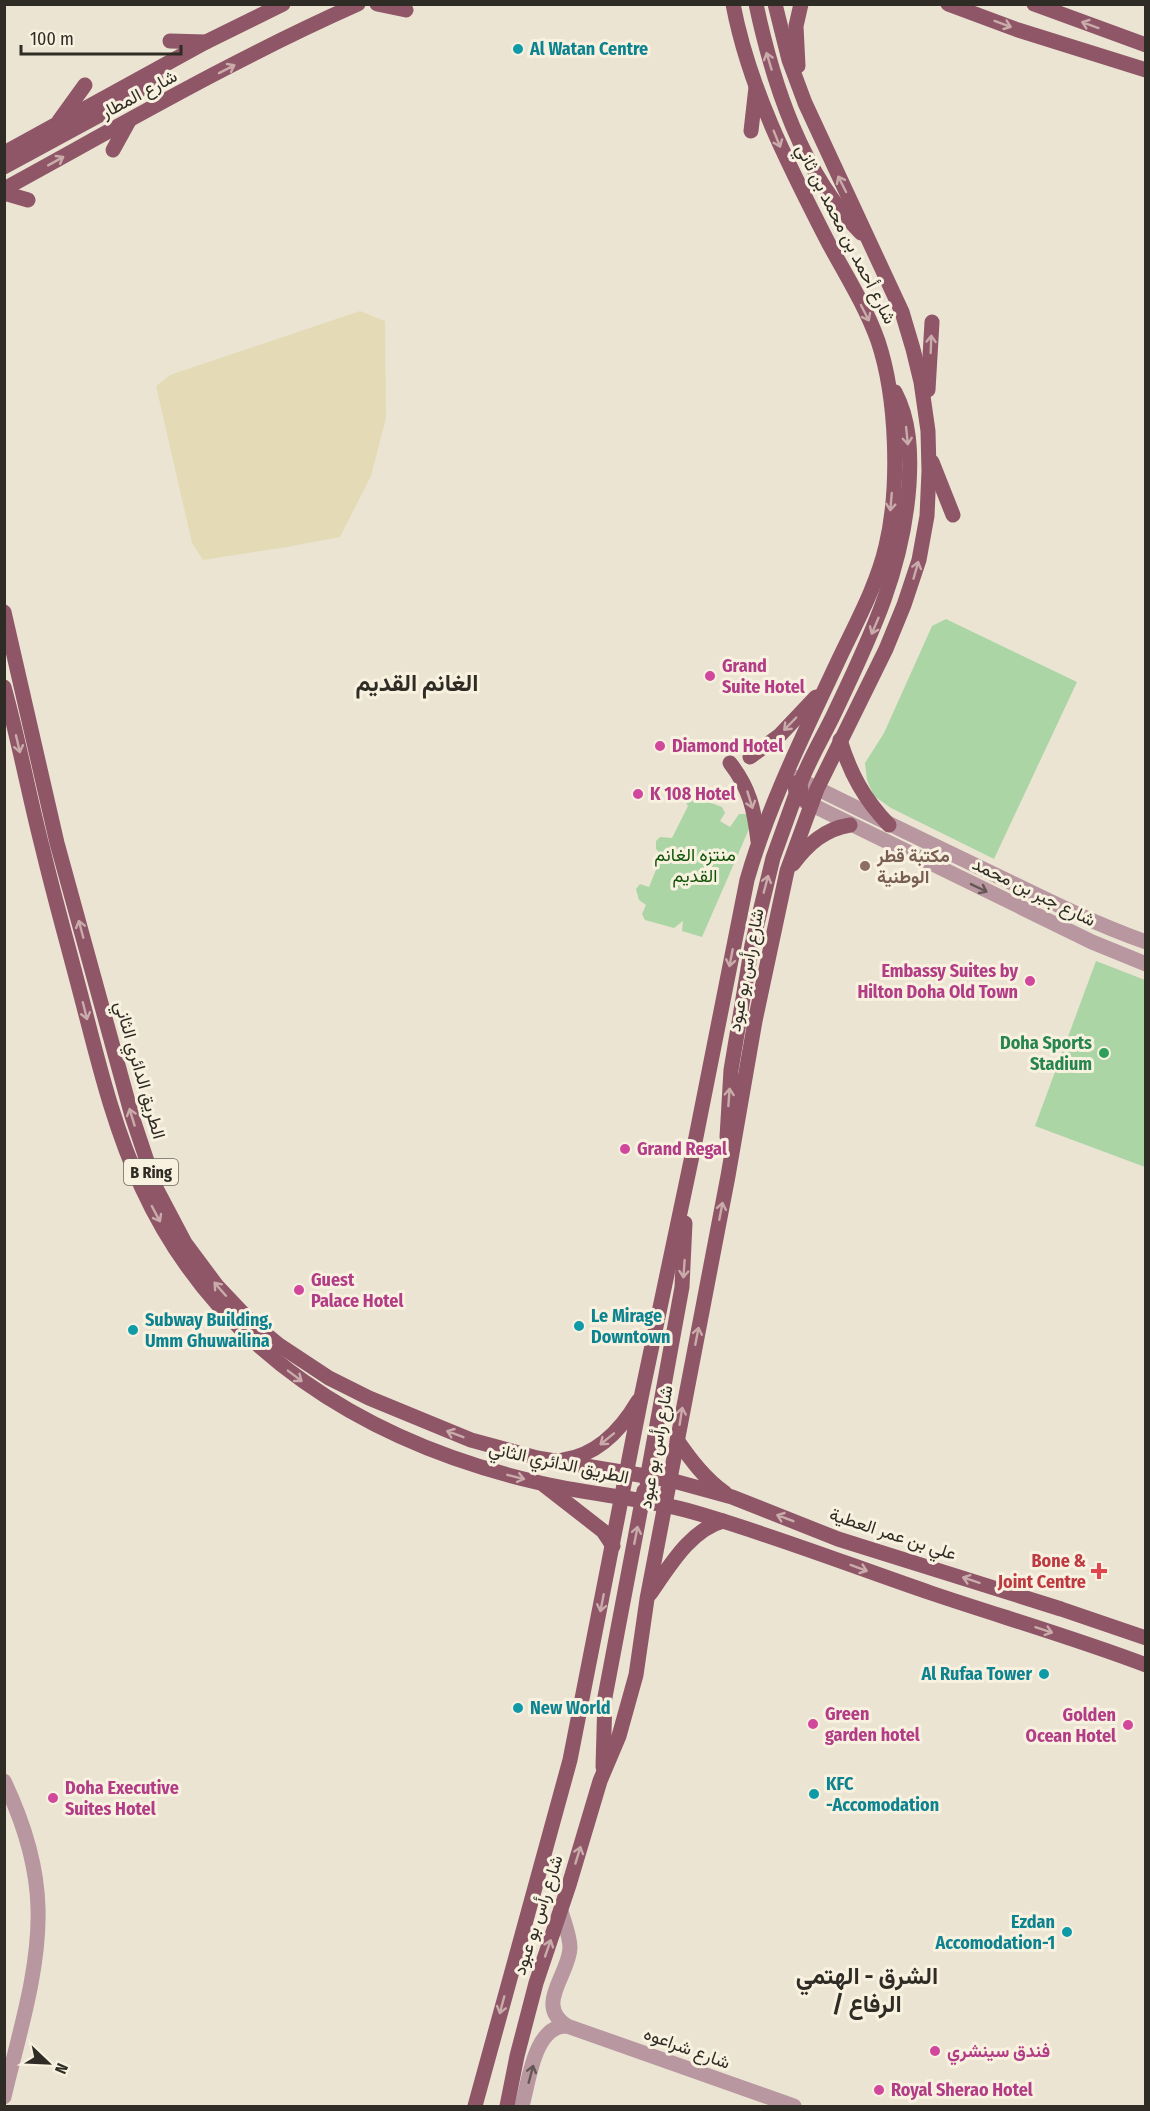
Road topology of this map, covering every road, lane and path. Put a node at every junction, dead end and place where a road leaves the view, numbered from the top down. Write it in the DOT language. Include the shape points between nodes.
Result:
graph roads {
  1 [pos="283,4"];
  2 [pos="376,4"];
  3 [pos="756,4"];
  4 [pos="775,4"];
  5 [pos="801,4"];
  6 [pos="948,4"];
  7 [pos="1034,4"];
  8 [pos="352,6"];
  9 [pos="729,7"];
  10 [pos="406,10"];
  11 [pos="170,41"];
  12 [pos="206,42"];
  13 [pos="1146,45"];
  14 [pos="183,56"];
  15 [pos="1146,70"];
  16 [pos="756,84"];
  17 [pos="85,85"];
  18 [pos="801,90"];
  19 [pos="129,121"];
  20 [pos="56,126"];
  21 [pos="751,131"];
  22 [pos="113,150"];
  23 [pos="4,153"];
  24 [pos="4,167"];
  25 [pos="4,191"];
  26 [pos="28,200"];
  27 [pos="867,239"];
  28 [pos="932,322"];
  29 [pos="888,381"];
  30 [pos="925,408"];
  31 [pos="930,455"];
  32 [pos="953,515"];
  33 [pos="4,612"];
  34 [pos="827,686"];
  35 [pos="4,687"];
  36 [pos="840,740"];
  37 [pos="750,757"];
  38 [pos="730,763"];
  39 [pos="786,773"];
  40 [pos="802,781"];
  41 [pos="779,788"];
  42 [pos="817,789"];
  43 [pos="795,797"];
  44 [pos="810,804"];
  45 [pos="850,825"];
  46 [pos="889,825"];
  47 [pos="758,842"];
  48 [pos="787,871"];
  49 [pos="1146,942"];
  50 [pos="1146,964"];
  51 [pos="728,1176"];
  52 [pos="685,1190"];
  53 [pos="642,1393"];
  54 [pos="677,1440"];
  55 [pos="552,1461"];
  56 [pos="627,1472"];
  57 [pos="647,1476"];
  58 [pos="670,1480"];
  59 [pos="541,1484"];
  60 [pos="732,1497"];
  61 [pos="623,1498"];
  62 [pos="643,1501"];
  63 [pos="665,1506"];
  64 [pos="723,1521"];
  65 [pos="613,1546"];
  66 [pos="646,1599"];
  67 [pos="1146,1638"];
  68 [pos="1090,1645"];
  69 [pos="1146,1653"];
  70 [pos="1146,1665"];
  71 [pos="603,1772"];
  72 [pos="4,1781"];
  73 [pos="561,1911"];
  74 [pos="553,1999"];
  75 [pos="567,2026"];
  76 [pos="540,2042"];
  77 [pos="4,2097"];
  78 [pos="475,2106"];
  79 [pos="507,2106"];
  80 [pos="522,2106"];
  81 [pos="794,2106"];
  1 -- 12 [label="main road, شارع المطار"];
  2 -- 10 [label="main road"];
  27 -- 3 [label="main road, one-way" via="833,201 803,146 774,77"];
  4 -- 18 [label="main road, شارع أحمد بن محمد بن ثاني"];
  5 -- 18 [label="main road" via="796,41"];
  6 -- 15 [label="main road, one-way"];
  13 -- 7 [label="main road, one-way"];
  19 -- 8 [label="main road, شارع المطار, one-way"];
  9 -- 16 [label="main road, شارع أحمد بن محمد بن ثاني"];
  11 -- 12 [label="main road"];
  12 -- 14 [label="main road, شارع المطار"];
  14 -- 20 [label="main road, شارع المطار"];
  14 -- 24 [label="main road" via="127,100"];
  16 -- 21 [label="main road"];
  16 -- 29 [label="main road, شارع أحمد بن محمد بن ثاني, one-way" via="783,153 869,321"];
  17 -- 20 [label="main road"];
  27 -- 18 [label="main road, شارع أحمد بن محمد بن ثاني, one-way"];
  19 -- 22 [label="main road"];
  25 -- 19 [label="main road, شارع المطار, one-way"];
  20 -- 23 [label="main road, شارع المطار"];
  25 -- 26 [label="main road"];
  27 -- 30 [label="main road, شارع أحمد بن محمد بن ثاني" via="902,312 920,374"];
  30 -- 28 [label="main road, one-way"];
  29 -- 34 [label="main road, شارع أحمد بن محمد بن ثاني, one-way" via="893,481 886,548"];
  29 -- 40 [label="main road, one-way" via="900,403 908,435 909,489 902,543 877,623"];
  30 -- 31 [label="main road, شارع أحمد بن محمد بن ثاني"];
  31 -- 32 [label="main road"];
  36 -- 31 [label="main road, شارع أحمد بن محمد بن ثاني, one-way" via="886,649 913,581 927,516"];
  55 -- 33 [label="main road, الطريق الدائري الثاني / B Ring, one-way" via="448,1431 369,1398 303,1363 251,1322 217,1286 185,1243 156,1188 132,1116 57,843"];
  34 -- 37 [label="main road, one-way" via="780,735"];
  34 -- 39 [label="main road, شارع أحمد بن محمد بن ثاني"];
  35 -- 59 [label="main road, الطريق الدائري الثاني / B Ring, one-way" via="43,853 116,1123 142,1189 174,1248 232,1322 332,1402 421,1445 491,1471"];
  36 -- 42 [label="main road, شارع أحمد بن محمد بن ثاني"];
  36 -- 46 [label="main road" via="858,786"];
  38 -- 47 [label="main road, one-way" via="749,794"];
  39 -- 40 [label="street, شارع جبر بن محمد"];
  39 -- 41 [label="main road, شارع أحمد بن محمد بن ثاني"];
  39 -- 43 [label="main road" via="795,783"];
  40 -- 42 [label="street, شارع جبر بن محمد"];
  40 -- 44 [label="main road" via="800,793"];
  41 -- 43 [label="street, شارع جبر بن محمد"];
  41 -- 47 [label="main road, شارع رأس بو عبود"];
  42 -- 44 [label="main road, شارع رأس بو عبود"];
  42 -- 46 [label="street, شارع جبر بن محمد"];
  43 -- 44 [label="street, شارع جبر بن محمد"];
  51 -- 43 [label="main road, one-way" via="731,1070 752,945 770,867"];
  44 -- 45 [label="street, شارع جبر بن محمد"];
  44 -- 48 [label="main road, شارع رأس بو عبود"];
  45 -- 48 [label="main road" via="818,838"];
  45 -- 50 [label="street, شارع جبر بن محمد, one-way" via="1092,942"];
  46 -- 49 [label="street, شارع جبر بن محمد"];
  47 -- 52 [label="main road, شارع رأس بو عبود, one-way" via="740,912"];
  48 -- 51 [label="main road, شارع رأس بو عبود"];
  54 -- 51 [label="main road, شارع رأس بو عبود, one-way"];
  52 -- 53 [label="main road, شارع رأس بو عبود"];
  52 -- 57 [label="main road, one-way" via="682,1287"];
  53 -- 55 [label="main road, one-way" via="618,1430 604,1443 588,1452"];
  53 -- 56 [label="main road, شارع رأس بو عبود"];
  54 -- 58 [label="main road, شارع رأس بو عبود"];
  54 -- 60 [label="main road" via="707,1478"];
  55 -- 56 [label="main road, الطريق الدائري الثاني / B Ring"];
  56 -- 57 [label="main road, علي بن عمر العطية / B Ring"];
  56 -- 61 [label="main road, شارع رأس بو عبود"];
  56 -- 62 [label="main road" via="642,1485"];
  57 -- 58 [label="main road, علي بن عمر العطية / B Ring"];
  57 -- 63 [label="main road" via="651,1494"];
  58 -- 60 [label="main road, علي بن عمر العطية"];
  58 -- 63 [label="main road, شارع رأس بو عبود"];
  59 -- 61 [label="main road, الطريق الدائري الثاني / B Ring"];
  59 -- 65 [label="main road" via="593,1522"];
  67 -- 60 [label="main road, علي بن عمر العطية, one-way" via="838,1539"];
  61 -- 62 [label="main road, الطريق الدائري الثاني / B Ring"];
  61 -- 65 [label="main road, شارع رأس بو عبود"];
  62 -- 63 [label="main road, الطريق الدائري الثاني / B Ring"];
  71 -- 62 [label="main road, one-way" via="605,1697"];
  63 -- 64 [label="main road"];
  63 -- 66 [label="main road, شارع رأس بو عبود"];
  64 -- 66 [label="main road" via="707,1527 682,1551"];
  64 -- 68 [label="main road, one-way"];
  65 -- 78 [label="main road, شارع رأس بو عبود, one-way" via="570,1760"];
  66 -- 71 [label="main road, شارع رأس بو عبود" via="628,1709"];
  68 -- 69 [label="main road"];
  68 -- 70 [label="main road"];
  73 -- 71 [label="main road, شارع رأس بو عبود, one-way"];
  72 -- 77 [label="street" via="26,1835 38,1908 36,1948"];
  73 -- 74 [label="street" via="570,1947"];
  79 -- 73 [label="main road, شارع رأس بو عبود, one-way" via="536,1983"];
  74 -- 75 [label="street" via="554,2013"];
  74 -- 76 [label="street"];
  75 -- 76 [label="street" via="552,2030"];
  75 -- 81 [label="street, شارع شراعوه"];
  80 -- 76 [label="street, one-way"];
}
